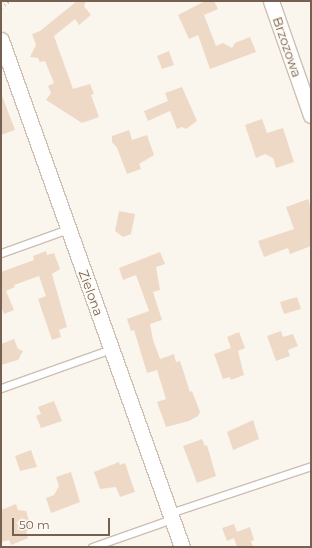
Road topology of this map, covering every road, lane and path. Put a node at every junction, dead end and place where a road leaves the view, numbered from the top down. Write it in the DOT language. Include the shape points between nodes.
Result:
graph roads {
  1 [pos="8,1"];
  2 [pos="271,1"];
  3 [pos="1,7"];
  4 [pos="1,40"];
  5 [pos="311,115"];
  6 [pos="68,229"];
  7 [pos="1,253"];
  8 [pos="111,349"];
  9 [pos="1,388"];
  10 [pos="311,466"];
  11 [pos="171,516"];
  12 [pos="92,547"];
  13 [pos="182,547"];
  1 -- 3 [label="path"];
  2 -- 5 [label="street, Brzozowa"];
  4 -- 6 [label="street, Zielona"];
  6 -- 7 [label="lane"];
  6 -- 8 [label="street, Zielona"];
  8 -- 9 [label="lane"];
  8 -- 11 [label="street, Zielona"];
  10 -- 11 [label="lane"];
  11 -- 12 [label="lane"];
  11 -- 13 [label="street, Zielona"];
}
